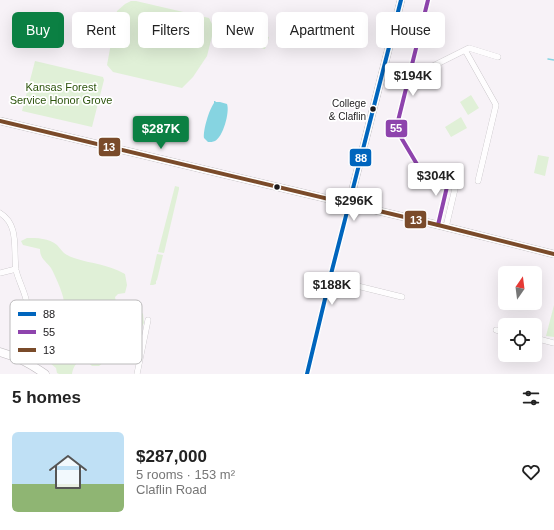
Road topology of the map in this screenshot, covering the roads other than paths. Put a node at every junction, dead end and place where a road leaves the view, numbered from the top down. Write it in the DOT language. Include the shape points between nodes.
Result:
graph roads {
  1 [pos="401,0"];
  2 [pos="428,0"];
  3 [pos="464,50"];
  4 [pos="498,57"];
  5 [pos="409,78"];
  6 [pos="0,121"];
  7 [pos="458,176"];
  8 [pos="478,180"];
  9 [pos="349,204"];
  10 [pos="0,213"];
  11 [pos="438,225"];
  12 [pos="446,227"];
  13 [pos="554,254"];
  14 [pos="16,269"];
  15 [pos="0,273"];
  16 [pos="329,279"];
  17 [pos="402,297"];
  18 [pos="26,300"];
  19 [pos="148,320"];
  20 [pos="542,340"];
  21 [pos="554,343"];
  22 [pos="142,349"];
  23 [pos="0,352"];
  24 [pos="10,355"];
  25 [pos="31,364"];
  26 [pos="139,364"];
  27 [pos="44,374"];
  28 [pos="137,374"];
  29 [pos="307,374"];
  1 -- 9 [label="street"];
  2 -- 5 [label="street"];
  3 -- 4 [label="street" via="470,48"];
  3 -- 5 [label="street"];
  3 -- 8 [label="street" via="496,105"];
  5 -- 11 [label="street" via="396,129 421,171 428,168 450,174"];
  6 -- 9 [label="street"];
  7 -- 12 [label="street"];
  9 -- 11 [label="street"];
  9 -- 16 [label="street"];
  10 -- 14 [label="street" via="10,222"];
  11 -- 12 [label="street"];
  12 -- 13 [label="street"];
  14 -- 15 [label="street"];
  14 -- 18 [label="street"];
  16 -- 17 [label="street"];
  16 -- 29 [label="street"];
  19 -- 22 [label="street"];
  20 -- 21 [label="street"];
  23 -- 24 [label="main road"];
  25 -- 27 [label="main road"];
  26 -- 28 [label="street"];
}
